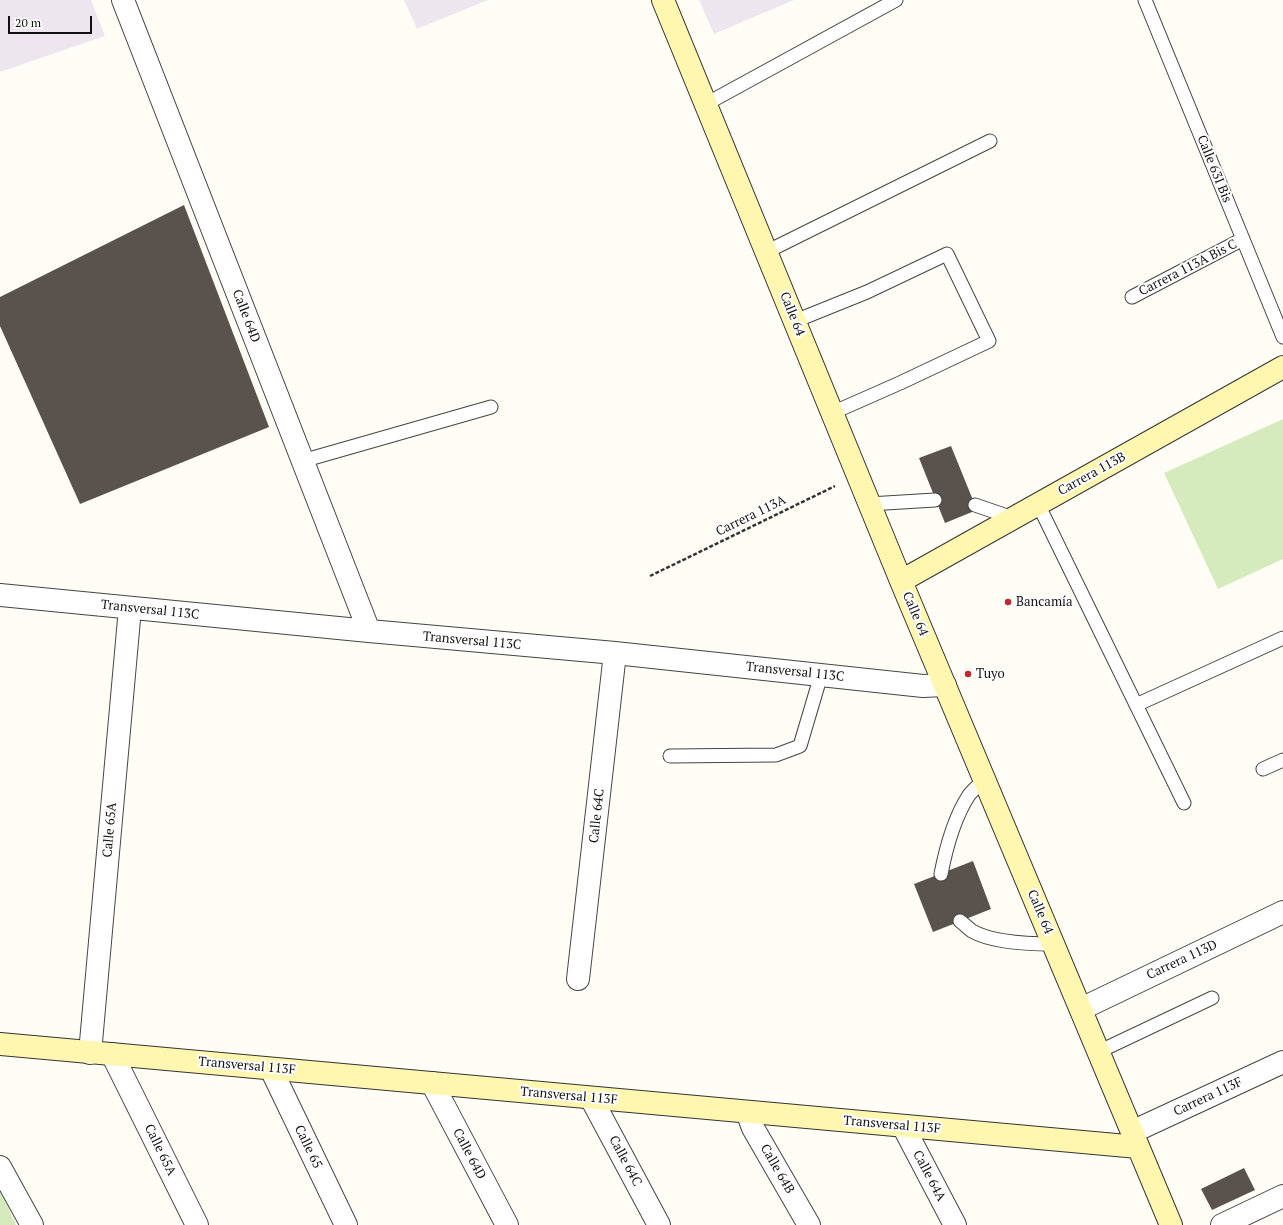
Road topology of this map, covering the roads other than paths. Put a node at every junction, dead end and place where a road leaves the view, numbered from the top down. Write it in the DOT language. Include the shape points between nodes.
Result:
graph roads {
  1 [pos="123,0"];
  2 [pos="663,0"];
  3 [pos="896,0"];
  4 [pos="1146,0"];
  5 [pos="706,104"];
  6 [pos="990,141"];
  7 [pos="1243,239"];
  8 [pos="766,252"];
  9 [pos="1132,297"];
  10 [pos="795,321"];
  11 [pos="1283,337"];
  12 [pos="1283,367"];
  13 [pos="491,407"];
  14 [pos="832,413"];
  15 [pos="302,461"];
  16 [pos="935,500"];
  17 [pos="869,504"];
  18 [pos="1038,504"];
  19 [pos="975,505"];
  20 [pos="1013,518"];
  21 [pos="901,581"];
  22 [pos="0,596"];
  23 [pos="130,608"];
  24 [pos="369,632"];
  25 [pos="1283,638"];
  26 [pos="615,653"];
  27 [pos="821,675"];
  28 [pos="945,685"];
  29 [pos="1136,705"];
  30 [pos="670,756"];
  31 [pos="1283,760"];
  32 [pos="1263,769"];
  33 [pos="984,780"];
  34 [pos="1184,802"];
  35 [pos="940,874"];
  36 [pos="1283,912"];
  37 [pos="960,921"];
  38 [pos="1053,944"];
  39 [pos="578,979"];
  40 [pos="1212,998"];
  41 [pos="1080,1009"];
  42 [pos="0,1044"];
  43 [pos="1098,1052"];
  44 [pos="90,1053"];
  45 [pos="112,1054"];
  46 [pos="1283,1062"];
  47 [pos="271,1069"];
  48 [pos="432,1083"];
  49 [pos="591,1098"];
  50 [pos="747,1112"];
  51 [pos="903,1126"];
  52 [pos="1135,1140"];
  53 [pos="0,1167"];
  54 [pos="1283,1196"];
  55 [pos="32,1225"];
  56 [pos="197,1225"];
  57 [pos="346,1225"];
  58 [pos="507,1225"];
  59 [pos="659,1225"];
  60 [pos="809,1225"];
  61 [pos="955,1225"];
  62 [pos="1172,1225"];
  63 [pos="1222,1225"];
  1 -- 15 [label="street, Calle 64D"];
  2 -- 5 [label="street, Calle 64"];
  3 -- 5 [label="lane"];
  4 -- 7 [label="lane, Calle 63I Bis"];
  5 -- 8 [label="street, Calle 64"];
  6 -- 8 [label="lane"];
  7 -- 9 [label="lane, Carrera 113A Bis C"];
  7 -- 11 [label="lane, Calle 63I Bis"];
  8 -- 10 [label="street, Calle 64"];
  10 -- 14 [label="street, Calle 64"];
  10 -- 14 [label="lane" via="867,292 948,254 989,341"];
  12 -- 18 [label="street, Carrera 113B"];
  13 -- 15 [label="lane"];
  14 -- 17 [label="street, Calle 64"];
  15 -- 24 [label="street, Calle 64D"];
  16 -- 17 [label="lane"];
  17 -- 21 [label="street, Calle 64"];
  18 -- 20 [label="street, Carrera 113B"];
  18 -- 29 [label="lane"];
  19 -- 20 [label="lane"];
  20 -- 21 [label="street, Carrera 113B"];
  21 -- 28 [label="street, Calle 64"];
  22 -- 23 [label="street, Transversal 113C"];
  23 -- 24 [label="street, Transversal 113C"];
  23 -- 44 [label="street, Calle 65A"];
  24 -- 26 [label="street, Transversal 113C"];
  25 -- 29 [label="lane"];
  26 -- 27 [label="street, Transversal 113C"];
  26 -- 39 [label="street, Calle 64C"];
  27 -- 28 [label="street, Transversal 113C" via="923,686"];
  27 -- 30 [label="lane" via="800,746 776,755"];
  28 -- 33 [label="street, Calle 64"];
  29 -- 34 [label="lane"];
  31 -- 32 [label="lane"];
  33 -- 35 [label="lane" via="970,794 961,809"];
  33 -- 38 [label="street, Calle 64"];
  36 -- 41 [label="street, Carrera 113D"];
  37 -- 38 [label="lane" via="973,931 999,940"];
  38 -- 41 [label="street, Calle 64"];
  40 -- 43 [label="lane"];
  41 -- 43 [label="street, Calle 64"];
  42 -- 44 [label="street, Transversal 113F"];
  43 -- 52 [label="street, Calle 64"];
  44 -- 45 [label="street, Transversal 113F"];
  45 -- 47 [label="street, Transversal 113F"];
  45 -- 56 [label="street, Calle 65A"];
  46 -- 52 [label="street, Carrera 113F"];
  47 -- 48 [label="street, Transversal 113F"];
  47 -- 57 [label="street, Calle 65"];
  48 -- 49 [label="street, Transversal 113F"];
  48 -- 58 [label="street, Calle 64D"];
  49 -- 50 [label="street, Transversal 113F"];
  49 -- 59 [label="street, Calle 64C"];
  50 -- 51 [label="street, Transversal 113F"];
  50 -- 60 [label="street, Calle 64B" via="753,1128"];
  51 -- 52 [label="street, Transversal 113F"];
  51 -- 61 [label="street, Calle 64A"];
  52 -- 62 [label="street, Calle 64"];
  53 -- 55 [label="street"];
  54 -- 63 [label="street"];
}
